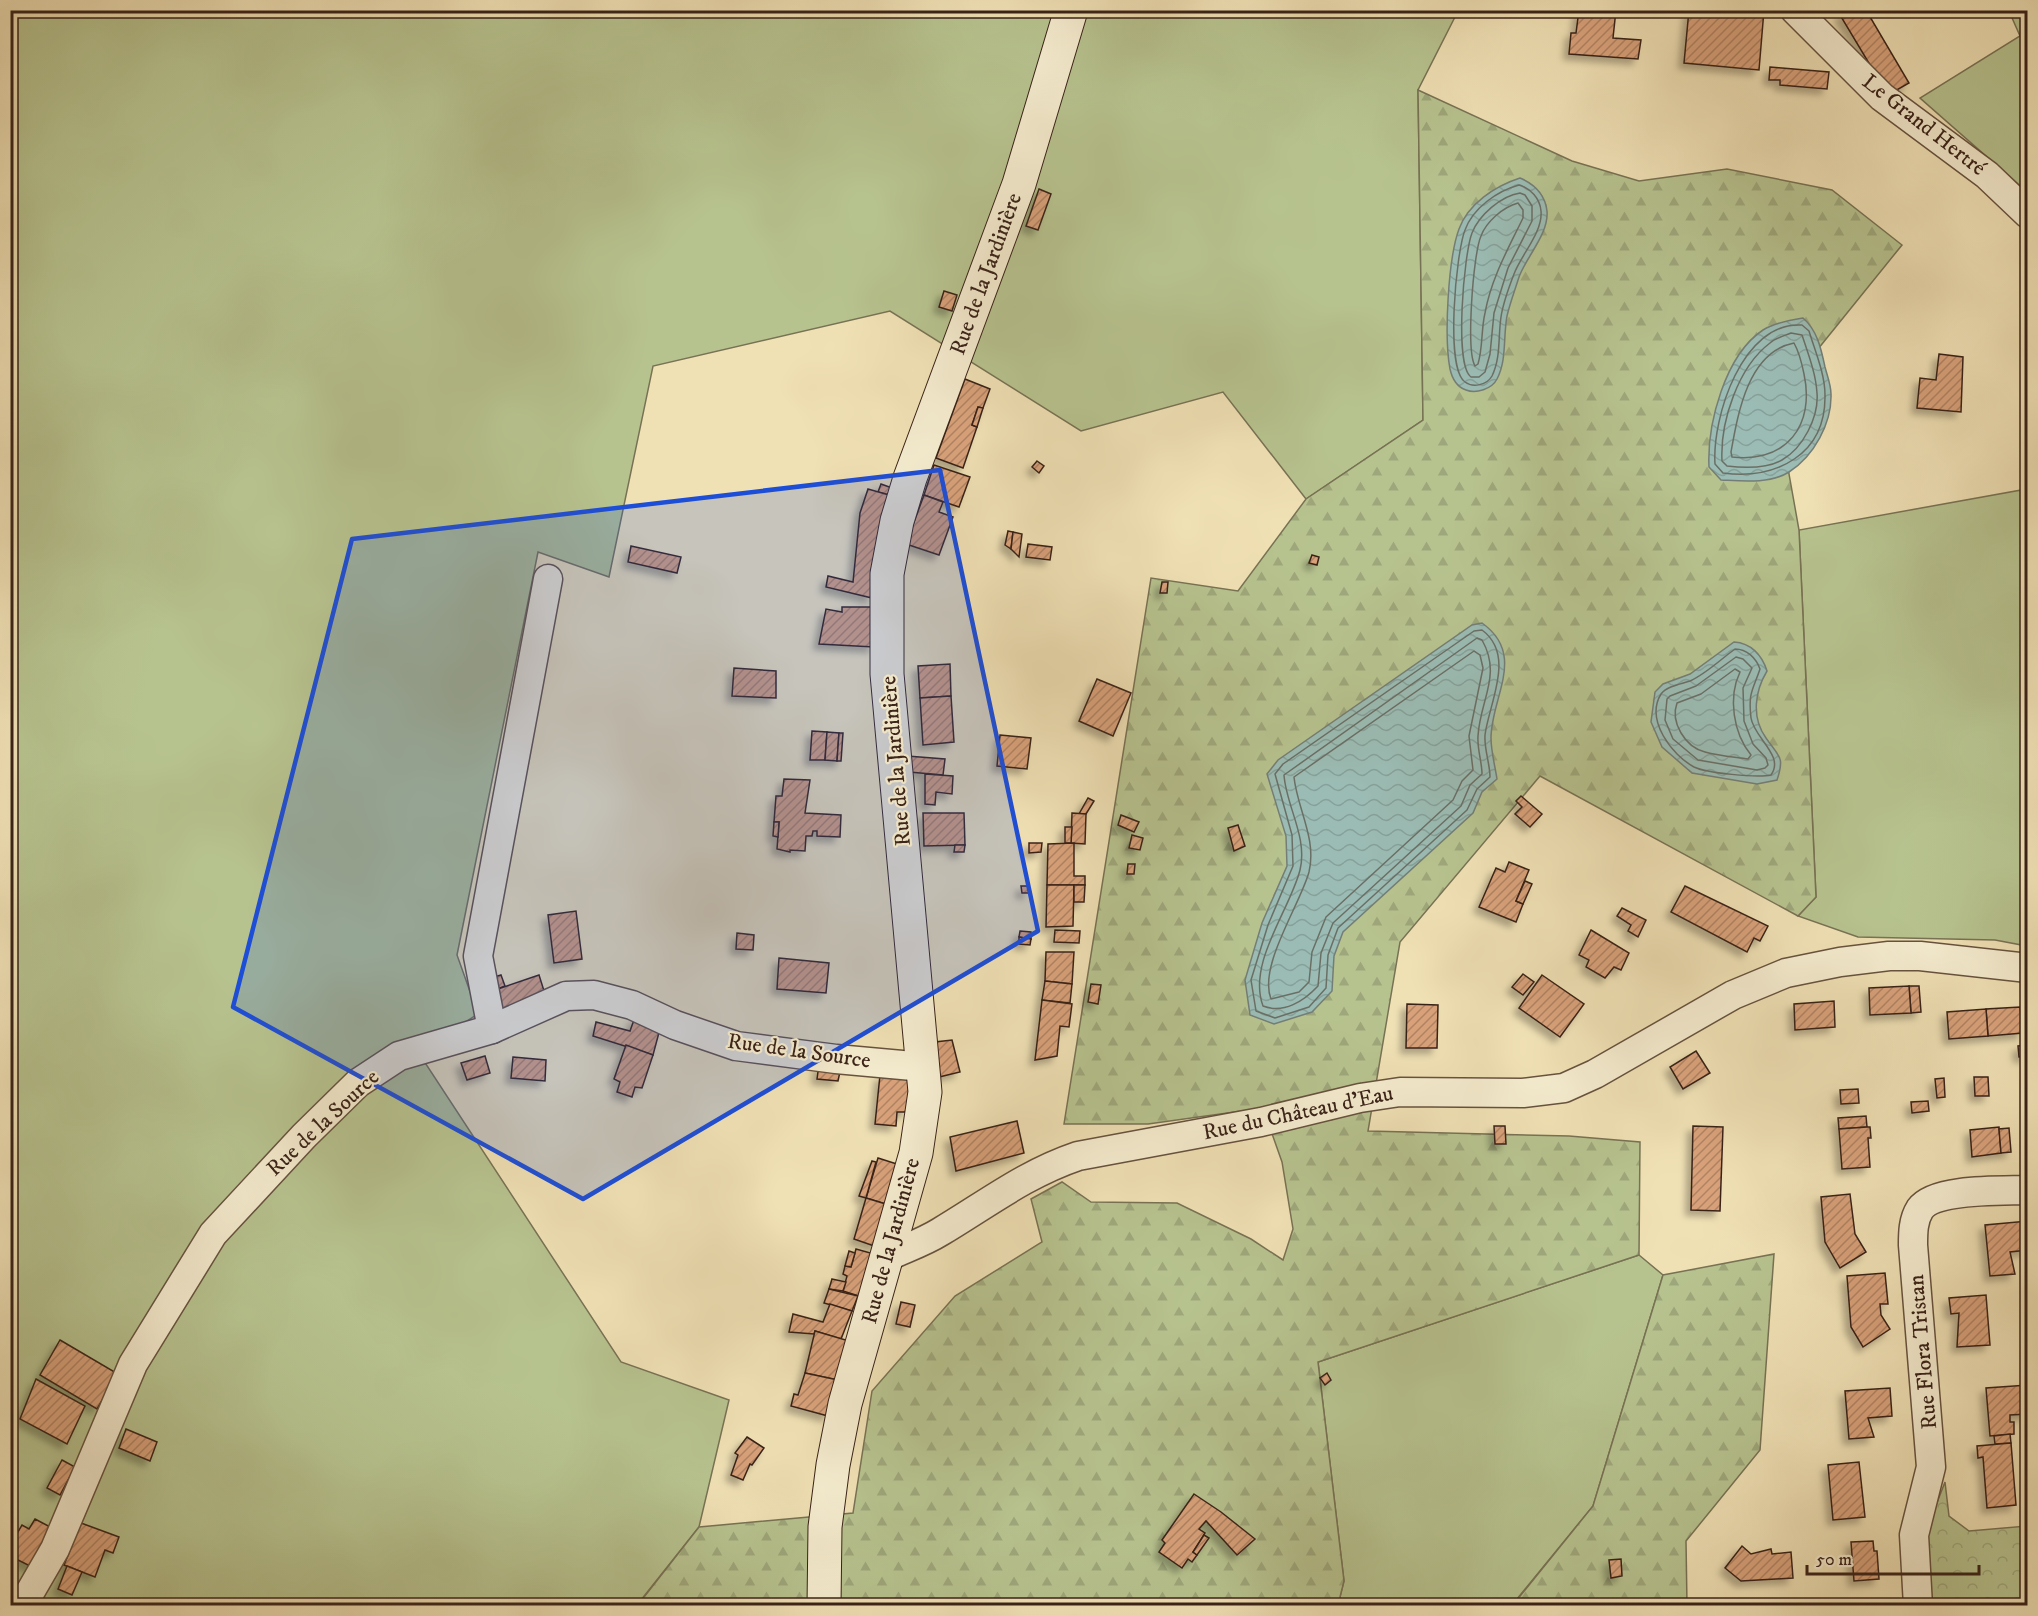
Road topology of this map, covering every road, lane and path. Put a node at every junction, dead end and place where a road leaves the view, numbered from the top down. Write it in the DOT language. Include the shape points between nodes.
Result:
graph roads {
  1 [pos="1071,10"];
  2 [pos="1795,10"];
  3 [pos="2028,214"];
  4 [pos="548,579"];
  5 [pos="2028,968"];
  6 [pos="492,1029"];
  7 [pos="924,1067"];
  8 [pos="2028,1190"];
  9 [pos="889,1256"];
  10 [pos="22,1605"];
  11 [pos="824,1605"];
  12 [pos="1918,1605"];
  1 -- 7 [label="street, Rue de la Jardinière" via="1019,184 910,478 887,574 887,674"];
  2 -- 3 [label="street, Le Grand Hertré" via="1882,97 1987,175"];
  4 -- 6 [label="street" via="478,956"];
  5 -- 9 [label="street, Rue du Château d'Eau" via="1889,956 1786,973 1733,995 1564,1088 1523,1093 1400,1092 1078,1156 1012,1184 938,1233"];
  6 -- 7 [label="street, Rue de la Source" via="566,996 594,995 632,1005 736,1046"];
  6 -- 10 [label="street, Rue de la Source" via="399,1056 358,1083 213,1234 133,1364 55,1549"];
  7 -- 9 [label="street, Rue de la Jardinière" via="925,1092 916,1153"];
  8 -- 12 [label="street, Rue Flora Tristan" via="1936,1198 1915,1219 1913,1245 1932,1467 1914,1535"];
  9 -- 11 [label="street, Rue de la Jardinière" via="845,1404 833,1465 825,1527"];
}
